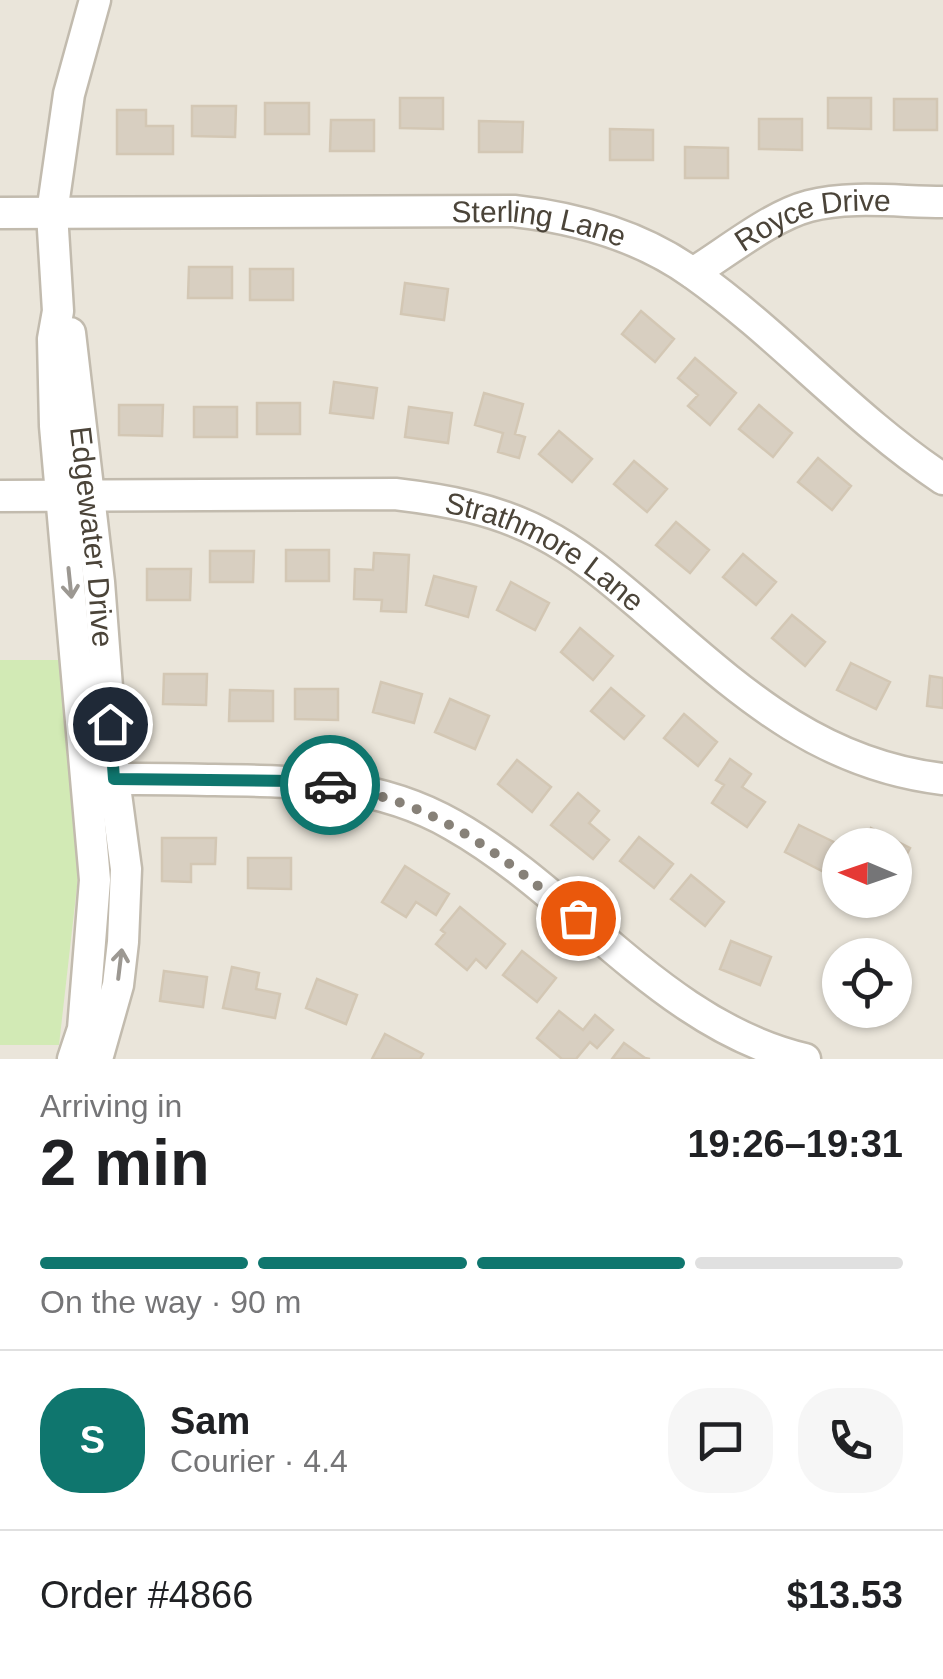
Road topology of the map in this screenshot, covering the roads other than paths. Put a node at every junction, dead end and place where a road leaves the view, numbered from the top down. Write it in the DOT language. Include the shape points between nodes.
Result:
graph roads {
  1 [pos="95,0"];
  2 [pos="943,202"];
  3 [pos="0,213"];
  4 [pos="52,213"];
  5 [pos="692,272"];
  6 [pos="943,479"];
  7 [pos="0,496"];
  8 [pos="76,496"];
  9 [pos="943,779"];
  10 [pos="101,780"];
  11 [pos="73,1059"];
  12 [pos="97,1059"];
  13 [pos="806,1059"];
  1 -- 4 [label="street, Edgewater Drive" via="69,94"];
  2 -- 5 [label="street, Royce Drive" via="808,206"];
  3 -- 4 [label="street, Sterling Lane"];
  4 -- 5 [label="street, Sterling Lane" via="514,211 579,221"];
  4 -- 8 [label="street, Edgewater Drive" via="58,311 71,336"];
  5 -- 6 [label="street, Sterling Lane"];
  7 -- 8 [label="street, Strathmore Lane"];
  8 -- 9 [label="street, Strathmore Lane" via="395,494 486,510 584,559 780,720 870,765"];
  8 -- 10 [label="street, Edgewater Drive"];
  10 -- 11 [label="street, Edgewater Drive" via="83,1030"];
  12 -- 10 [label="street, Edgewater Drive, one-way" via="118,985 126,869"];
  10 -- 13 [label="street" via="312,782 402,802 489,847 702,1015 747,1040"];
}
